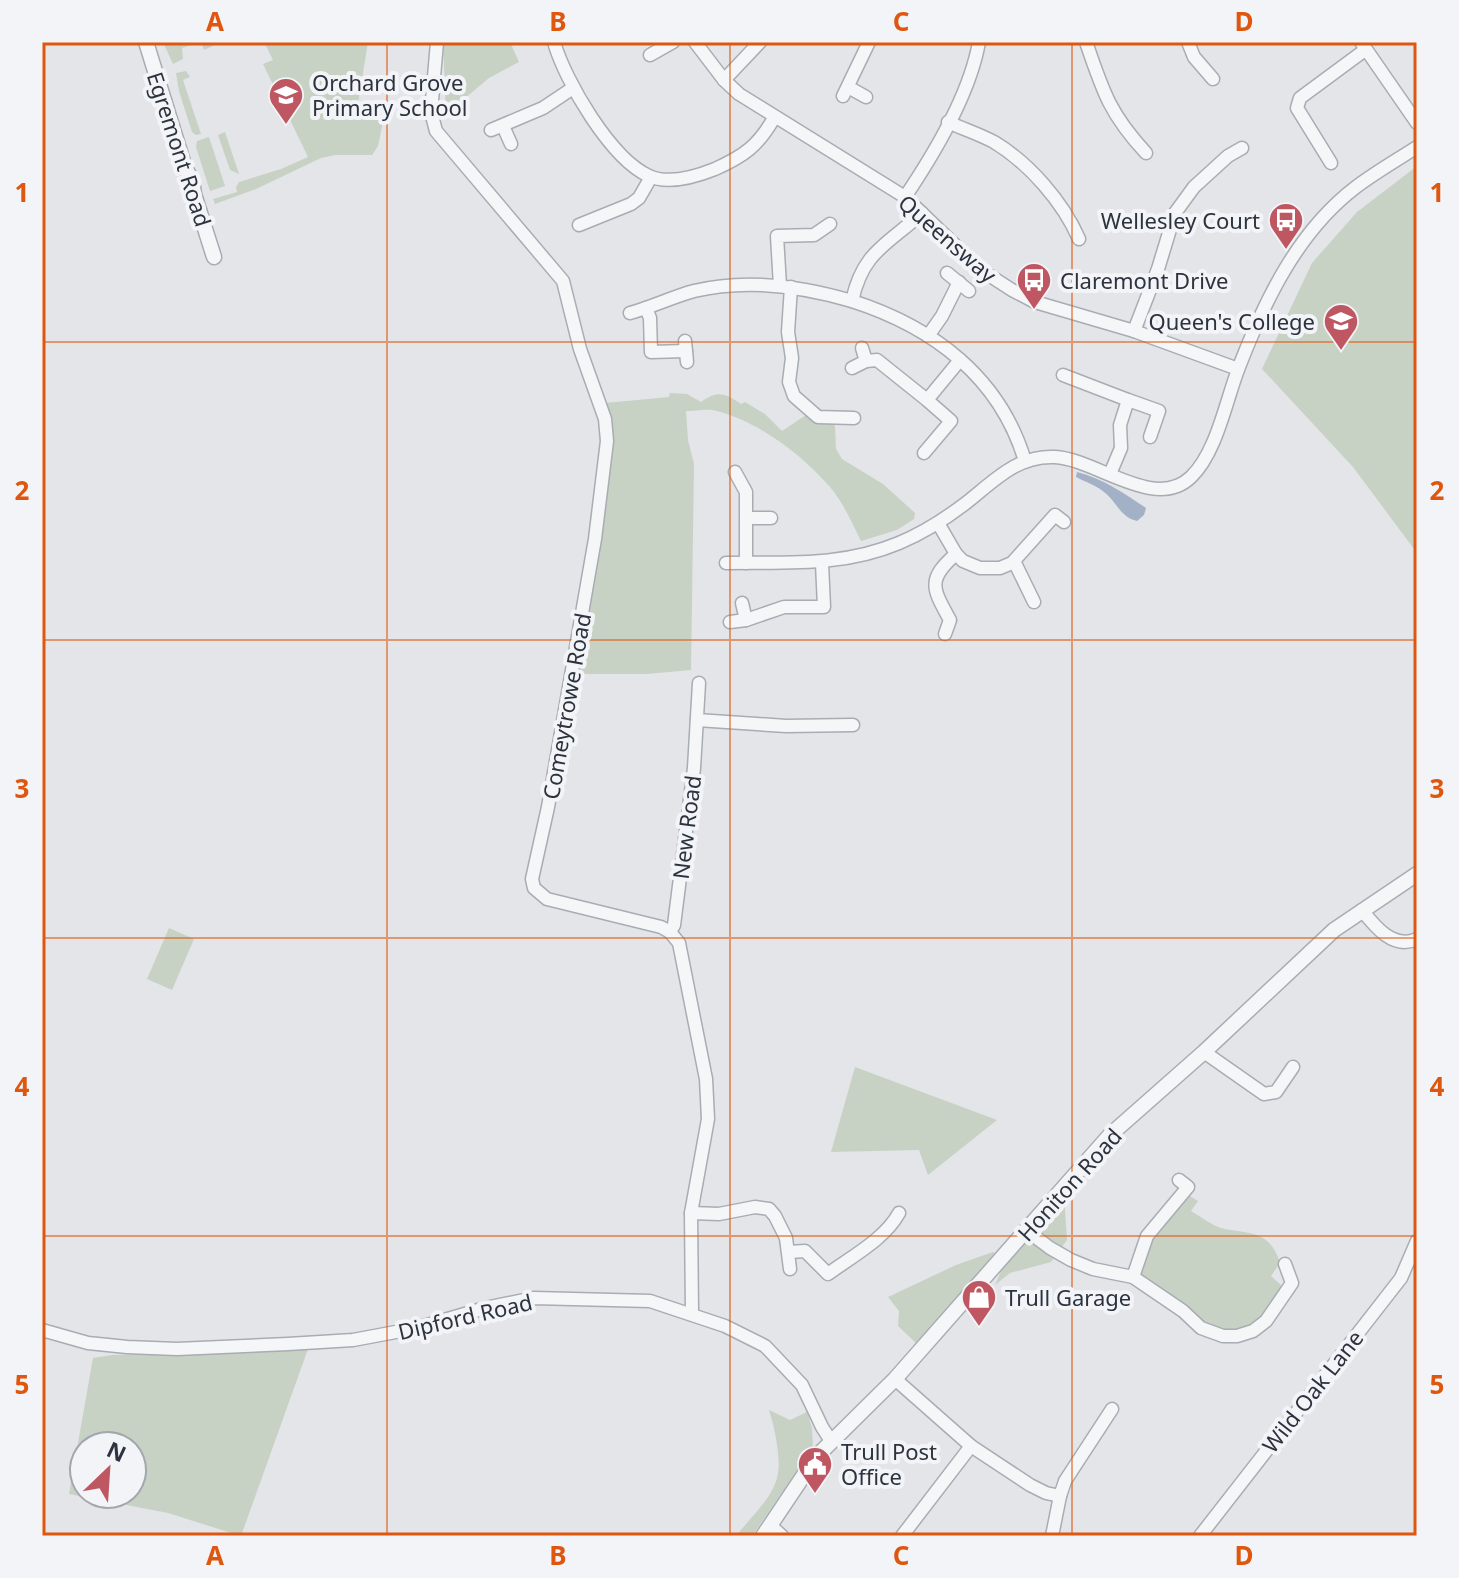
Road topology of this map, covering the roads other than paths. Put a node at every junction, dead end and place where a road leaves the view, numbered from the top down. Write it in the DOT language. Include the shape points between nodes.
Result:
graph roads {
  1 [pos="146,42"];
  2 [pos="437,42"];
  3 [pos="554,42"];
  4 [pos="673,42"];
  5 [pos="695,42"];
  6 [pos="760,42"];
  7 [pos="869,42"];
  8 [pos="979,42"];
  9 [pos="1086,42"];
  10 [pos="1188,42"];
  11 [pos="1363,46"];
  12 [pos="650,55"];
  13 [pos="1213,79"];
  14 [pos="724,80"];
  15 [pos="573,88"];
  16 [pos="866,97"];
  17 [pos="774,118"];
  18 [pos="948,122"];
  19 [pos="1417,123"];
  20 [pos="1147,133"];
  21 [pos="511,144"];
  22 [pos="1417,147"];
  23 [pos="1242,148"];
  24 [pos="1321,148"];
  25 [pos="1309,157"];
  26 [pos="1331,163"];
  27 [pos="651,177"];
  28 [pos="905,197"];
  29 [pos="587,207"];
  30 [pos="922,213"];
  31 [pos="592,219"];
  32 [pos="830,224"];
  33 [pos="579,225"];
  34 [pos="1079,239"];
  35 [pos="214,257"];
  36 [pos="947,273"];
  37 [pos="785,286"];
  38 [pos="852,301"];
  39 [pos="646,308"];
  40 [pos="630,313"];
  41 [pos="1134,331"];
  42 [pos="928,336"];
  43 [pos="686,351"];
  44 [pos="960,360"];
  45 [pos="852,368"];
  46 [pos="1238,369"];
  47 [pos="1063,375"];
  48 [pos="927,400"];
  49 [pos="1128,400"];
  50 [pos="854,418"];
  51 [pos="1150,437"];
  52 [pos="924,453"];
  53 [pos="1025,461"];
  54 [pos="735,472"];
  55 [pos="1110,474"];
  56 [pos="1044,506"];
  57 [pos="747,518"];
  58 [pos="771,518"];
  59 [pos="938,523"];
  60 [pos="956,554"];
  61 [pos="1014,561"];
  62 [pos="726,563"];
  63 [pos="746,563"];
  64 [pos="822,563"];
  65 [pos="1034,602"];
  66 [pos="742,603"];
  67 [pos="746,620"];
  68 [pos="730,622"];
  69 [pos="945,634"];
  70 [pos="699,683"];
  71 [pos="697,720"];
  72 [pos="853,725"];
  73 [pos="1417,874"];
  74 [pos="1362,910"];
  75 [pos="670,932"];
  76 [pos="1417,939"];
  77 [pos="1204,1052"];
  78 [pos="1293,1067"];
  79 [pos="1189,1187"];
  80 [pos="691,1213"];
  81 [pos="899,1213"];
  82 [pos="1026,1230"];
  83 [pos="1417,1241"];
  84 [pos="789,1252"];
  85 [pos="1285,1264"];
  86 [pos="790,1269"];
  87 [pos="1133,1277"];
  88 [pos="692,1314"];
  89 [pos="42,1330"];
  90 [pos="895,1379"];
  91 [pos="1111,1416"];
  92 [pos="831,1441"];
  93 [pos="971,1446"];
  94 [pos="1060,1496"];
  95 [pos="767,1531"];
  96 [pos="908,1534"];
  97 [pos="782,1536"];
  98 [pos="1052,1536"];
  99 [pos="1200,1536"];
  1 -- 35 [label="street, Egremont Road"];
  2 -- 75 [label="street, Comeytrowe Road" via="431,112 436,131 563,281 605,419 595,539 533,870 534,888 559,904"];
  3 -- 15 [label="street"];
  4 -- 12 [label="street"];
  5 -- 14 [label="street, Queensway"];
  6 -- 14 [label="street"];
  7 -- 16 [label="street" via="846,92"];
  8 -- 18 [label="street"];
  9 -- 20 [label="street" via="1120,124 1141,148"];
  10 -- 13 [label="street" via="1194,57 1208,64"];
  11 -- 19 [label="street"];
  11 -- 24 [label="street" via="1300,98 1297,108"];
  14 -- 17 [label="street, Queensway"];
  15 -- 21 [label="street" via="497,128"];
  15 -- 27 [label="street" via="620,154"];
  17 -- 27 [label="street" via="754,147 728,163 686,179"];
  17 -- 28 [label="street, Queensway"];
  18 -- 28 [label="street"];
  18 -- 34 [label="street" via="1017,158 1079,224"];
  22 -- 46 [label="street" via="1326,214 1293,255"];
  23 -- 41 [label="street" via="1194,187 1175,213"];
  24 -- 25 [label="street"];
  24 -- 26 [label="street"];
  27 -- 31 [label="street" via="631,204"];
  28 -- 30 [label="street, Queensway"];
  29 -- 31 [label="street"];
  30 -- 38 [label="street" via="862,268"];
  30 -- 41 [label="street, Queensway" via="981,270 1012,290"];
  31 -- 33 [label="street"];
  32 -- 37 [label="street" via="814,235 772,237"];
  36 -- 42 [label="street" via="964,287"];
  37 -- 38 [label="street"];
  37 -- 39 [label="street" via="722,285"];
  37 -- 50 [label="street" via="792,358 783,373 794,396 818,417 839,424"];
  38 -- 42 [label="street" via="891,314"];
  39 -- 40 [label="street"];
  39 -- 43 [label="street" via="646,352"];
  41 -- 46 [label="street, Queensway"];
  42 -- 44 [label="street"];
  44 -- 48 [label="street"];
  44 -- 53 [label="street" via="1004,410"];
  45 -- 48 [label="street" via="864,355 877,360"];
  46 -- 55 [label="street" via="1213,440 1188,480 1175,487 1151,488"];
  47 -- 49 [label="street"];
  48 -- 52 [label="street" via="954,418"];
  49 -- 51 [label="street" via="1161,406"];
  49 -- 55 [label="street" via="1120,425 1121,448"];
  53 -- 55 [label="street" via="1070,459"];
  53 -- 59 [label="street"];
  54 -- 57 [label="street" via="749,484"];
  56 -- 61 [label="street" via="1060,518"];
  57 -- 58 [label="street"];
  57 -- 63 [label="street"];
  59 -- 60 [label="street"];
  59 -- 64 [label="street" via="897,544"];
  60 -- 61 [label="street" via="980,568 1000,568"];
  60 -- 69 [label="street" via="934,582 956,619"];
  61 -- 65 [label="street"];
  62 -- 63 [label="street"];
  63 -- 64 [label="street"];
  64 -- 67 [label="street" via="830,607 784,607"];
  66 -- 67 [label="street"];
  67 -- 68 [label="street"];
  70 -- 71 [label="street, New Road"];
  71 -- 72 [label="street"];
  71 -- 75 [label="street, New Road"];
  73 -- 74 [label="street, Honiton Road"];
  74 -- 76 [label="street" via="1388,937"];
  74 -- 77 [label="street, Honiton Road" via="1307,953"];
  75 -- 80 [label="street" via="682,953 706,1079 708,1119"];
  77 -- 78 [label="street" via="1264,1094 1276,1092"];
  77 -- 82 [label="street, Honiton Road" via="1110,1135"];
  79 -- 87 [label="street" via="1147,1236"];
  80 -- 84 [label="street" via="769,1209"];
  80 -- 88 [label="street"];
  81 -- 84 [label="street" via="831,1278 805,1251"];
  82 -- 87 [label="street" via="1071,1260"];
  82 -- 90 [label="street, Honiton Road"];
  83 -- 99 [label="street, Wild Oak Lane" via="1401,1278"];
  84 -- 86 [label="street"];
  85 -- 87 [label="street" via="1292,1283 1285,1296 1266,1321 1237,1336 1201,1328"];
  88 -- 89 [label="street, Dipford Road" via="631,1299 534,1298 353,1340 177,1349 88,1343"];
  88 -- 92 [label="street, Dipford Road" via="750,1338 777,1356 802,1385"];
  90 -- 92 [label="street, Honiton Road"];
  90 -- 93 [label="street"];
  91 -- 94 [label="street"];
  92 -- 95 [label="street, Honiton Road"];
  93 -- 94 [label="street" via="1030,1485"];
  93 -- 96 [label="street"];
  94 -- 98 [label="street"];
  95 -- 97 [label="street"];
}
